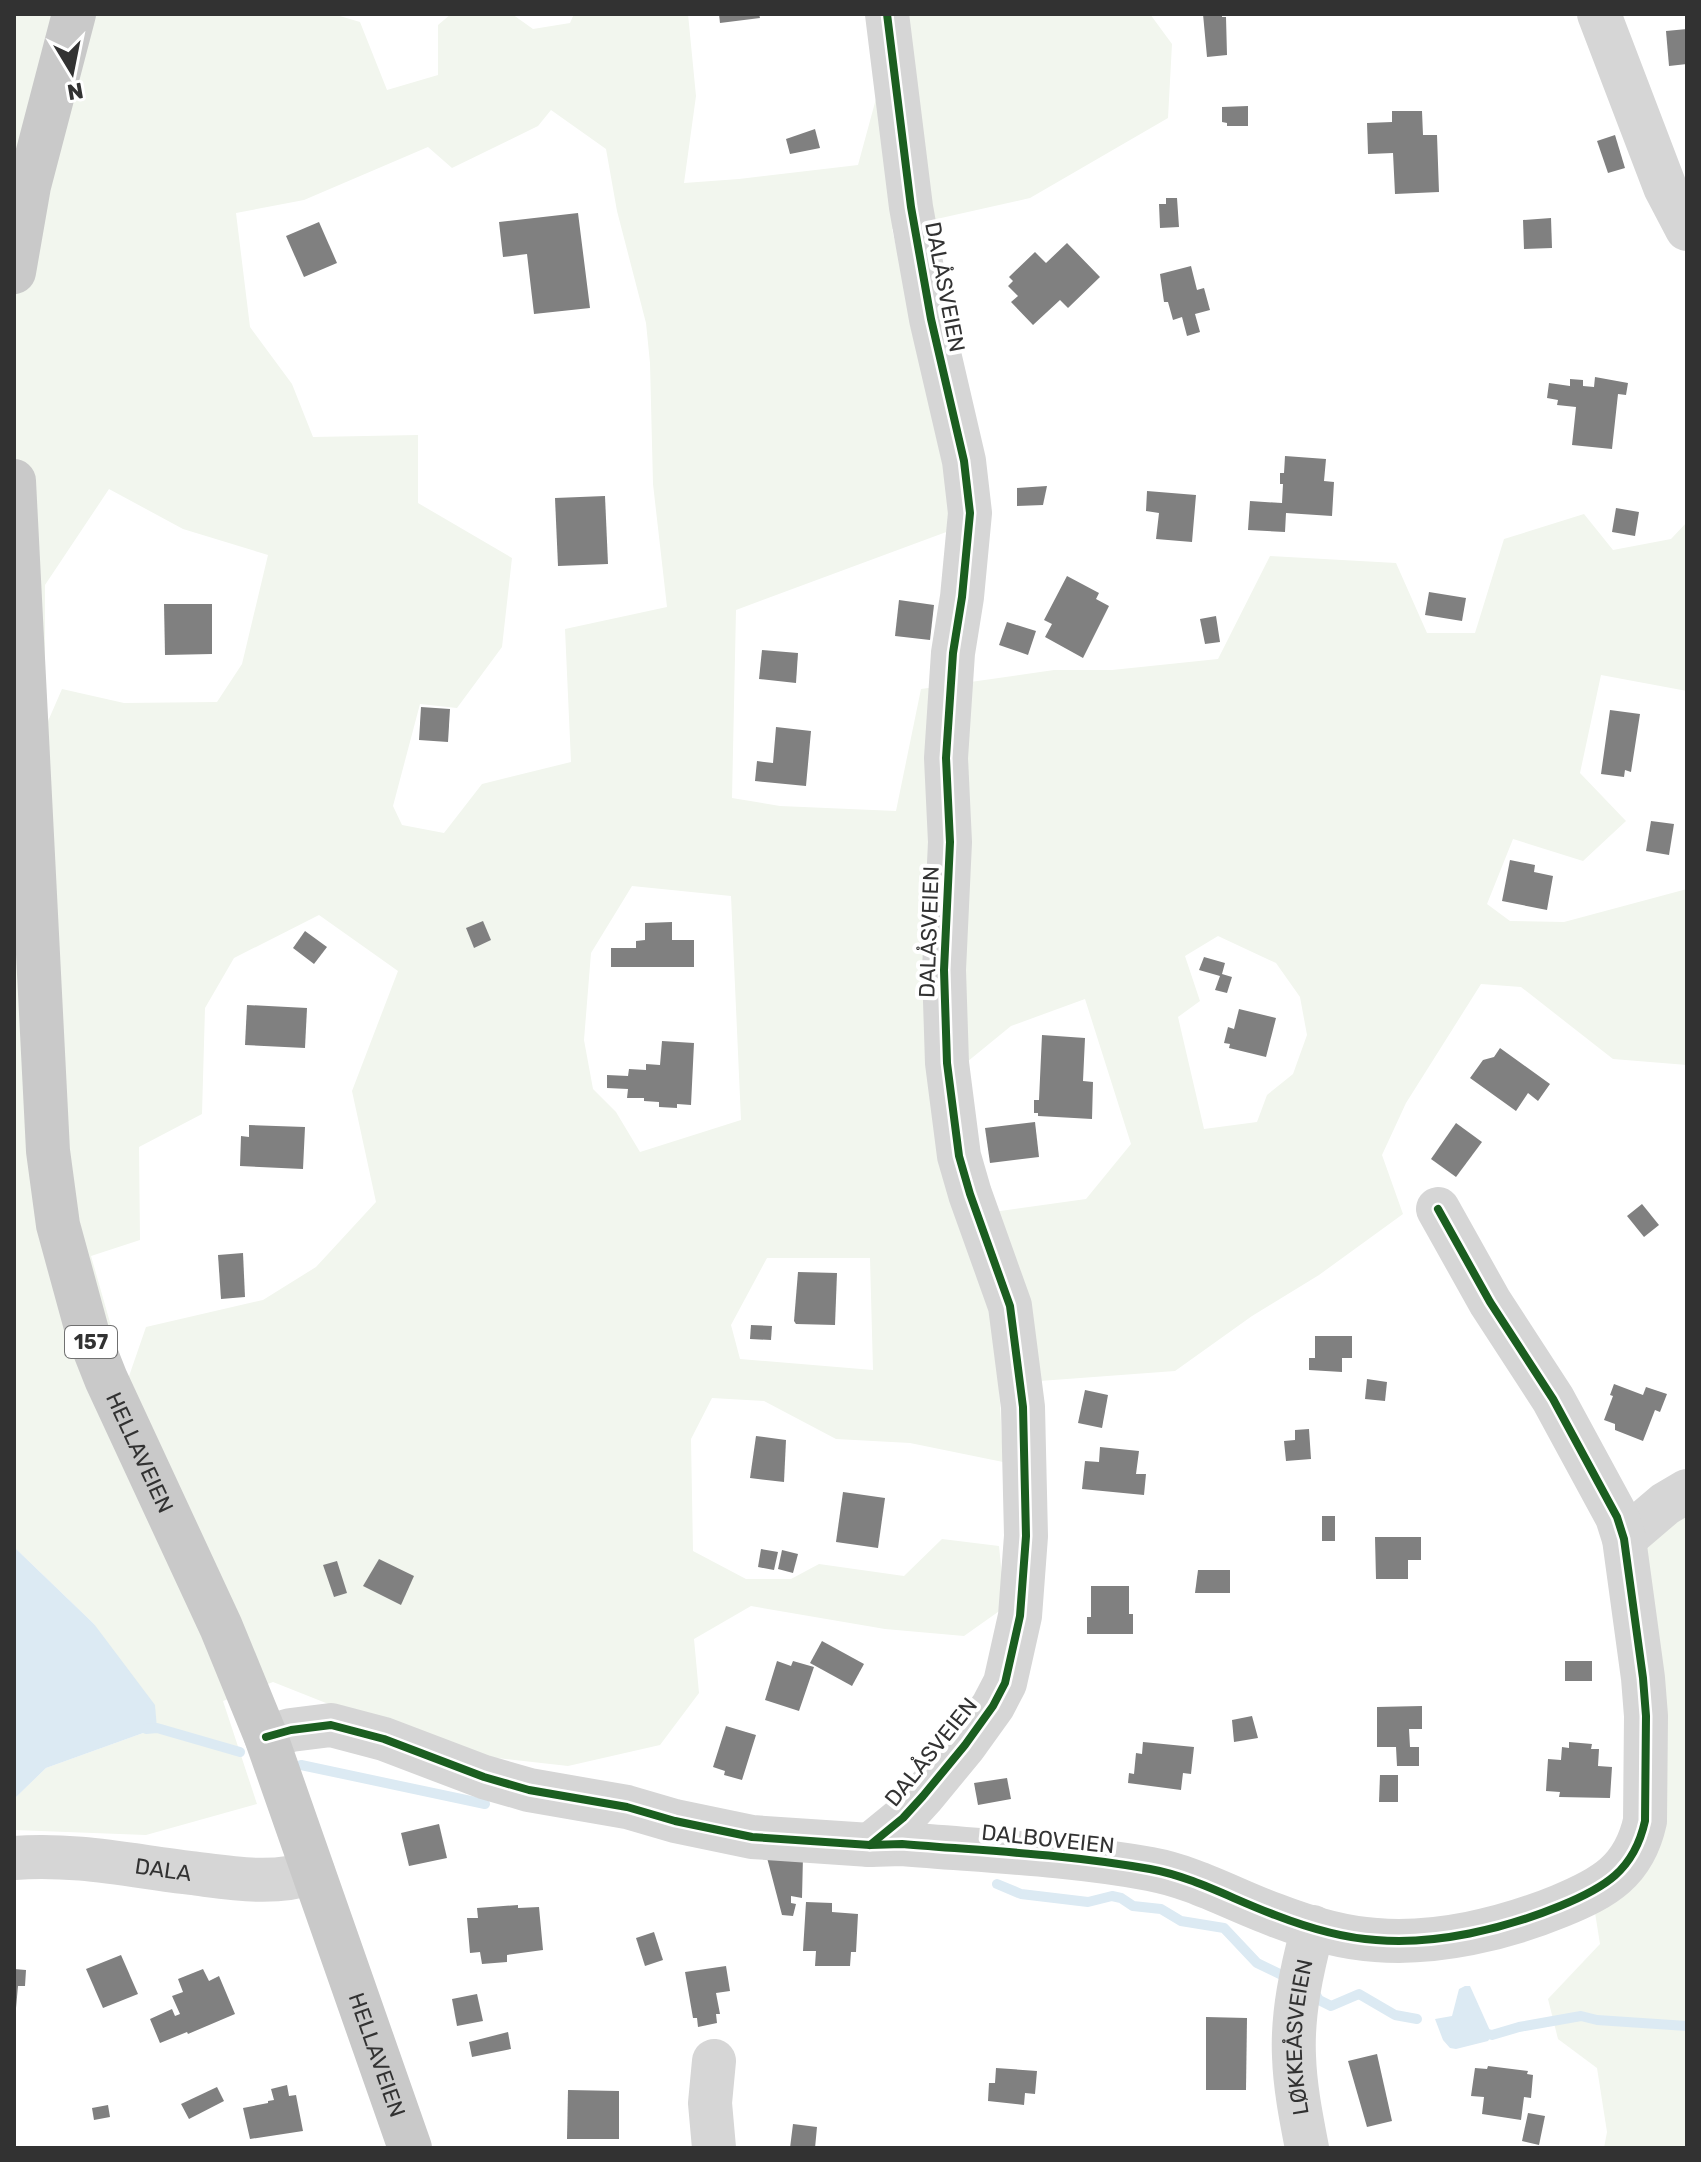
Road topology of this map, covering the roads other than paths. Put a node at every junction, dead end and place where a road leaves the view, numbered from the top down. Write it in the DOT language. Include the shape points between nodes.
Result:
graph roads {
  1 [pos="74,14"];
  2 [pos="887,14"];
  3 [pos="1599,14"];
  4 [pos="1687,229"];
  5 [pos="14,272"];
  6 [pos="14,481"];
  7 [pos="16,561"];
  8 [pos="1438,1209"];
  9 [pos="1686,1486"];
  10 [pos="1624,1539"];
  11 [pos="266,1737"];
  12 [pos="870,1845"];
  13 [pos="14,1858"];
  14 [pos="313,1872"];
  15 [pos="1313,1927"];
  16 [pos="714,2061"];
  17 [pos="410,2148"];
  18 [pos="714,2148"];
  19 [pos="1307,2148"];
  1 -- 5 [label="main road" via="29,186"];
  2 -- 12 [label="street, DALÅSVEIEN" via="911,207 970,513 946,758 947,1063 959,1156 1010,1306 1023,1407 1026,1536 1020,1616 1005,1683 940,1776"];
  3 -- 4 [label="street" via="1665,187"];
  6 -- 7 [label="main road, HELLAVEIEN / 157"];
  7 -- 11 [label="main road, HELLAVEIEN / 157" via="48,1151 58,1225 106,1379"];
  8 -- 10 [label="street, DALBOVEIEN" via="1553,1399"];
  9 -- 10 [label="street"];
  10 -- 15 [label="street, DALBOVEIEN" via="1646,1716 1645,1821 1630,1862 1590,1894 1532,1918 1476,1931 1398,1941"];
  11 -- 12 [label="street, DALBOVEIEN" via="331,1725 529,1790 752,1837"];
  11 -- 14 [label="main road, HELLAVEIEN / 157"];
  12 -- 15 [label="street, DALBOVEIEN" via="1033,1855 1153,1870"];
  13 -- 14 [label="street, DALA" via="93,1859 245,1880 292,1880"];
  14 -- 17 [label="main road, HELLAVEIEN / 157"];
  15 -- 19 [label="street, LØKKEÅSVEIEN" via="1300,1981 1294,2053"];
  16 -- 18 [label="street"];
}
